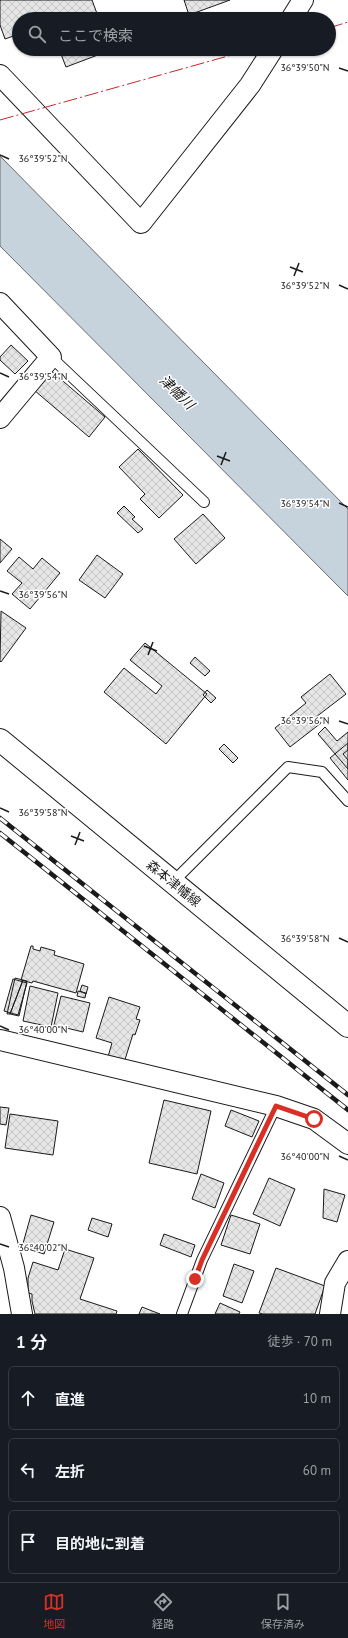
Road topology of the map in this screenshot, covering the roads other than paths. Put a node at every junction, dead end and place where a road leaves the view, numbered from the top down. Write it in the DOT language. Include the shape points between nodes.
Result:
graph roads {
  1 [pos="303,0"];
  2 [pos="295,12"];
  3 [pos="268,56"];
  4 [pos="0,75"];
  5 [pos="0,303"];
  6 [pos="51,358"];
  7 [pos="0,418"];
  8 [pos="204,502"];
  9 [pos="0,740"];
  10 [pos="348,801"];
  11 [pos="173,882"];
  12 [pos="348,1026"];
  13 [pos="0,1040"];
  14 [pos="276,1106"];
  15 [pos="348,1144"];
  16 [pos="0,1218"];
  17 [pos="348,1261"];
  18 [pos="22,1314"];
  19 [pos="182,1314"];
  20 [pos="330,1314"];
  1 -- 2 [label="street"];
  3 -- 4 [label="street" via="250,85 141,223"];
  5 -- 6 [label="street"];
  6 -- 7 [label="street"];
  6 -- 8 [label="lane"];
  9 -- 11 [label="main road, 森本津幡線"];
  10 -- 11 [label="lane" via="322,772 288,767"];
  11 -- 12 [label="main road, 森本津幡線"];
  13 -- 14 [label="street"];
  14 -- 15 [label="street" via="314,1119"];
  14 -- 19 [label="lane" via="202,1260"];
  16 -- 18 [label="street" via="14,1268"];
  17 -- 20 [label="street" via="335,1283"];
}
